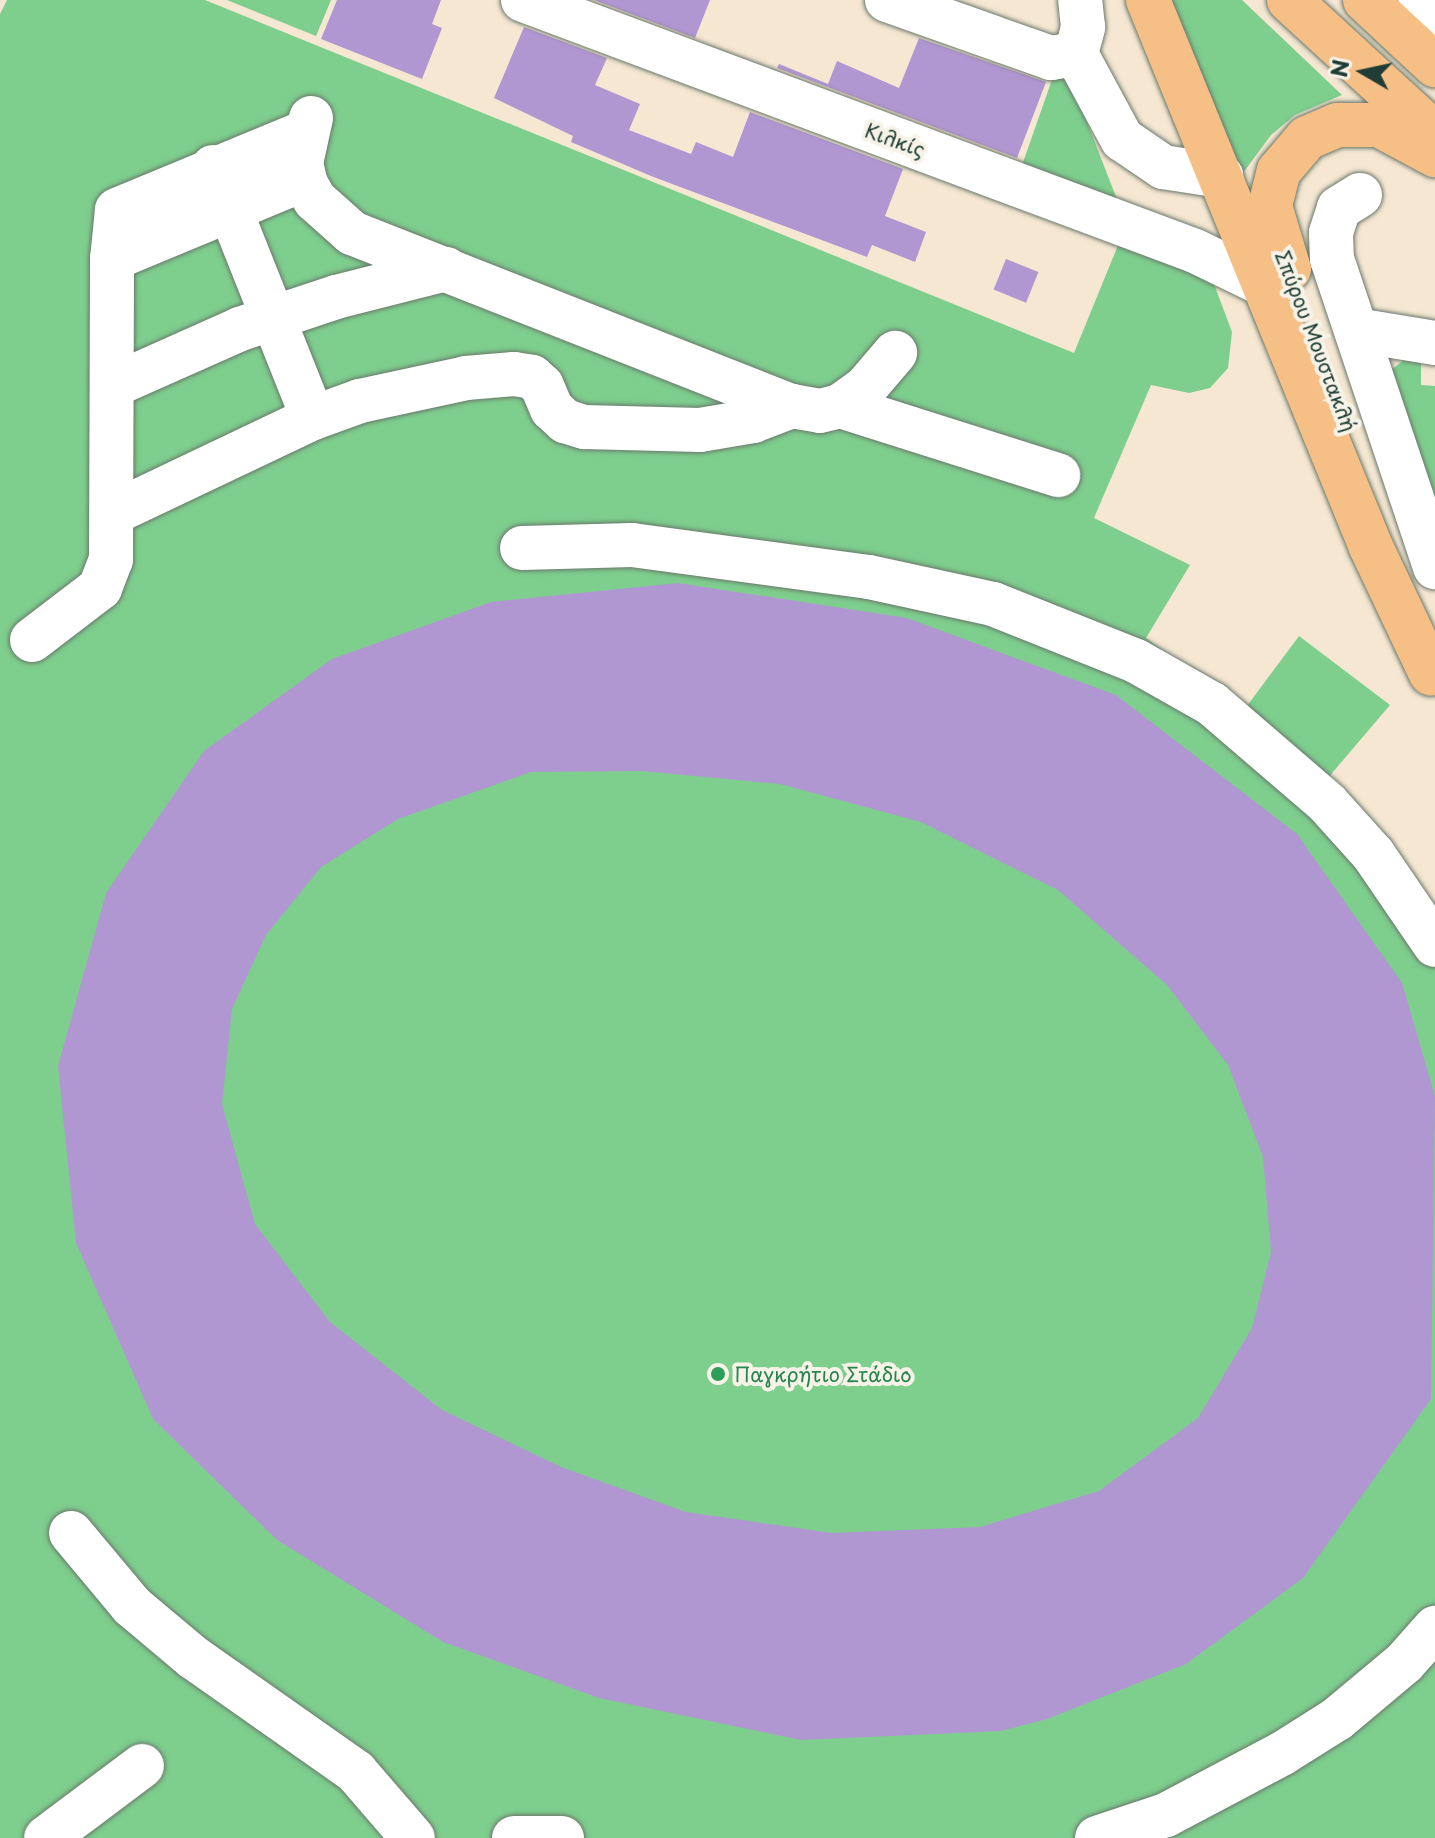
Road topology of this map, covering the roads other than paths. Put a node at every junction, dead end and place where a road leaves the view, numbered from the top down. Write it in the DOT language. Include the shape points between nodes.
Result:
graph roads {
  1 [pos="523,0"];
  2 [pos="887,0"];
  3 [pos="1080,0"];
  4 [pos="1148,0"];
  5 [pos="1289,0"];
  6 [pos="1365,0"];
  7 [pos="1420,0"];
  8 [pos="1435,21"];
  9 [pos="1076,54"];
  10 [pos="1435,65"];
  11 [pos="1435,134"];
  12 [pos="1435,155"];
  13 [pos="213,167"];
  14 [pos="1221,176"];
  15 [pos="304,179"];
  16 [pos="1360,195"];
  17 [pos="229,210"];
  18 [pos="112,259"];
  19 [pos="447,269"];
  20 [pos="1265,285"];
  21 [pos="273,318"];
  22 [pos="1356,330"];
  23 [pos="1435,343"];
  24 [pos="895,353"];
  25 [pos="112,386"];
  26 [pos="792,406"];
  27 [pos="840,406"];
  28 [pos="313,418"];
  29 [pos="1058,475"];
  30 [pos="113,513"];
  31 [pos="522,548"];
  32 [pos="1435,567"];
  33 [pos="32,640"];
  34 [pos="1433,678"];
  35 [pos="1435,945"];
  36 [pos="71,1533"];
  37 [pos="1435,1628"];
  38 [pos="142,1766"];
  39 [pos="46,1838"];
  40 [pos="413,1838"];
  41 [pos="514,1838"];
  42 [pos="562,1838"];
  43 [pos="1097,1838"];
  1 -- 20 [label="street, Κιλκίς" via="1182,246"];
  2 -- 9 [label="street" via="1051,58"];
  3 -- 9 [label="street" via="1083,27"];
  4 -- 14 [label="main road, Σπύρου Μουστακλή"];
  5 -- 11 [label="main road"];
  6 -- 10 [label="main road"];
  7 -- 8 [label="street"];
  9 -- 14 [label="street" via="1122,139 1163,167"];
  12 -- 34 [label="main road, Σπύρου Μουστακλή" via="1379,125 1324,129 1307,138 1283,164 1270,216 1397,550"];
  13 -- 15 [label="street" via="308,125"];
  13 -- 17 [label="street"];
  13 -- 18 [label="street" via="117,210"];
  14 -- 20 [label="main road, Σπύρου Μουστακλή"];
  15 -- 17 [label="street"];
  15 -- 19 [label="street" via="315,200 352,233"];
  16 -- 22 [label="street, Σπύρου Μουστακλή" via="1339,208 1331,233 1332,259"];
  17 -- 18 [label="street"];
  17 -- 21 [label="street"];
  18 -- 25 [label="street"];
  19 -- 21 [label="street"];
  19 -- 26 [label="street"];
  20 -- 34 [label="main road, Σπύρου Μουστακλή" via="1371,547"];
  21 -- 25 [label="street"];
  21 -- 28 [label="street"];
  22 -- 23 [label="street"];
  22 -- 32 [label="street, Σπύρου Μουστακλή"];
  24 -- 27 [label="street" via="866,387"];
  25 -- 30 [label="street"];
  26 -- 27 [label="street" via="820,411"];
  26 -- 28 [label="street" via="753,421 700,430 584,427 559,415 532,377 514,374 412,388"];
  27 -- 29 [label="street"];
  28 -- 30 [label="street"];
  30 -- 33 [label="street" via="111,560 100,588"];
  31 -- 35 [label="street" via="632,545 869,577 993,604 1136,661 1212,704 1327,803 1373,854"];
  36 -- 40 [label="street" via="132,1606 194,1658 356,1772"];
  37 -- 43 [label="street" via="1404,1663 1297,1745 1166,1815"];
  38 -- 39 [label="street"];
  41 -- 42 [label="street"];
}
